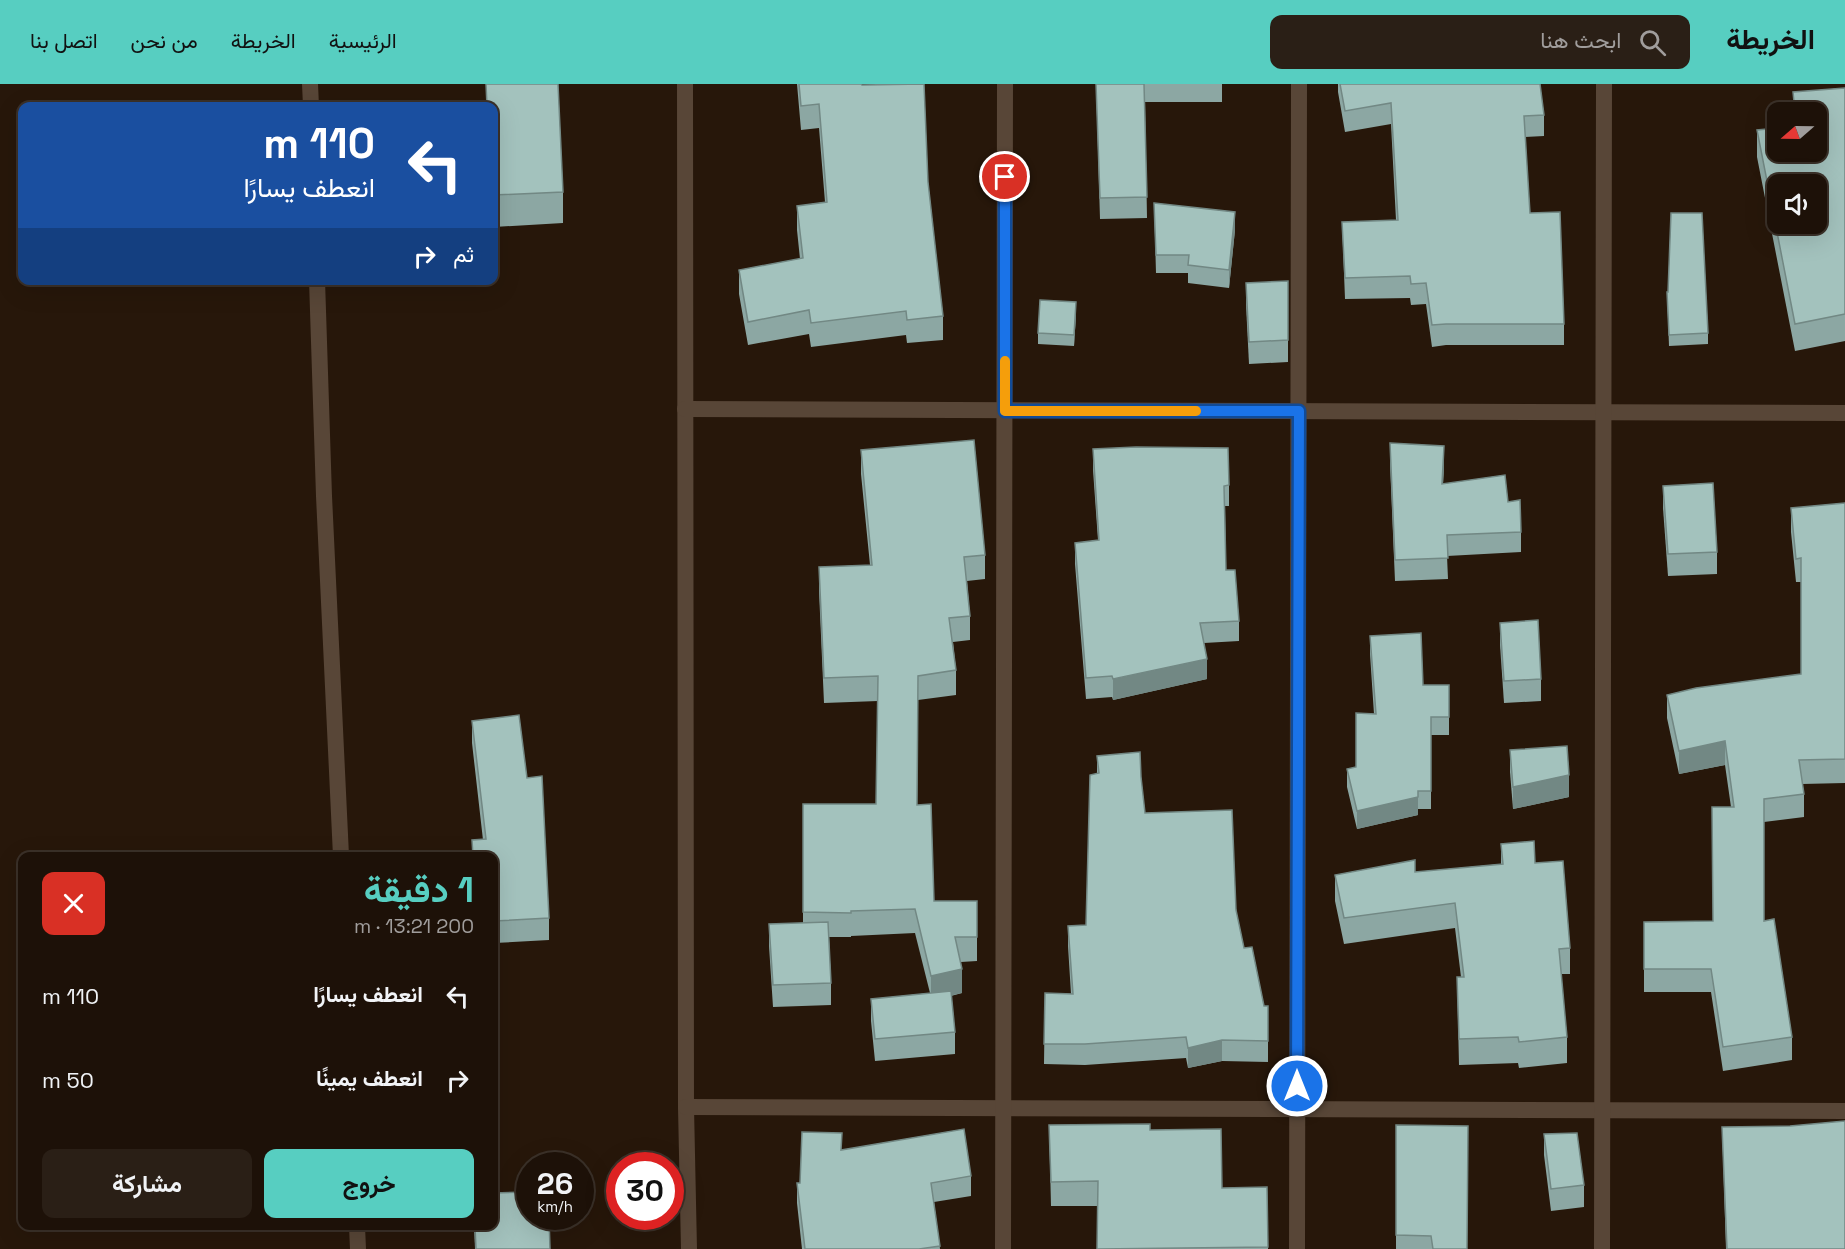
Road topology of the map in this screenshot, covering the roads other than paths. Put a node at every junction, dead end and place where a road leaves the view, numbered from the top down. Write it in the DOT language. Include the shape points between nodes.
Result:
graph roads {
  1 [pos="310,84"];
  2 [pos="685,84"];
  3 [pos="1005,84"];
  4 [pos="1299,84"];
  5 [pos="1604,84"];
  6 [pos="311,102"];
  7 [pos="317,285"];
  8 [pos="685,409"];
  9 [pos="1005,411"];
  10 [pos="1299,411"];
  11 [pos="1604,412"];
  12 [pos="1845,413"];
  13 [pos="341,852"];
  14 [pos="686,1107"];
  15 [pos="1004,1108"];
  16 [pos="1297,1109"];
  17 [pos="1602,1110"];
  18 [pos="1845,1111"];
  19 [pos="357,1230"];
  20 [pos="358,1249"];
  21 [pos="689,1249"];
  22 [pos="1003,1249"];
  23 [pos="1297,1249"];
  24 [pos="1602,1249"];
  1 -- 6 [label="street"];
  2 -- 8 [label="street"];
  3 -- 9 [label="street"];
  4 -- 10 [label="street"];
  5 -- 11 [label="street"];
  7 -- 13 [label="street"];
  8 -- 9 [label="street"];
  8 -- 14 [label="street"];
  9 -- 10 [label="street"];
  9 -- 15 [label="street"];
  10 -- 11 [label="street"];
  10 -- 16 [label="street"];
  11 -- 12 [label="street"];
  11 -- 17 [label="street"];
  14 -- 15 [label="street"];
  14 -- 21 [label="street"];
  15 -- 16 [label="street"];
  15 -- 22 [label="street"];
  16 -- 17 [label="street"];
  16 -- 23 [label="street"];
  17 -- 18 [label="street"];
  17 -- 24 [label="street"];
  19 -- 20 [label="street"];
}
